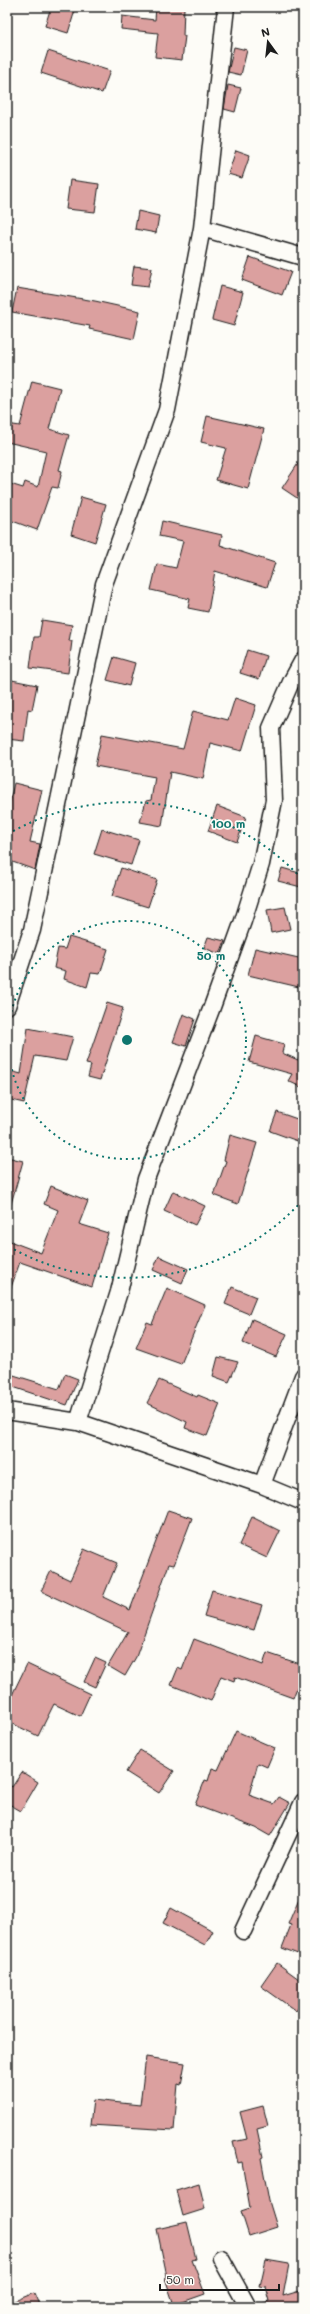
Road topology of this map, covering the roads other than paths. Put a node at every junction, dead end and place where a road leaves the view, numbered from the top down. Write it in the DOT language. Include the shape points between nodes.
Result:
graph roads {
  1 [pos="226,7"];
  2 [pos="202,228"];
  3 [pos="303,257"];
  4 [pos="303,660"];
  5 [pos="7,1006"];
  6 [pos="303,1376"];
  7 [pos="7,1412"];
  8 [pos="78,1422"];
  9 [pos="262,1484"];
  10 [pos="303,1502"];
  11 [pos="303,1802"];
  12 [pos="243,1931"];
  13 [pos="221,2258"];
  14 [pos="248,2307"];
  1 -- 2 [label="street"];
  2 -- 3 [label="street"];
  2 -- 5 [label="street" via="167,410 104,584 32,930"];
  4 -- 8 [label="street" via="271,728 274,800 261,864 215,1000 146,1180 119,1292"];
  6 -- 9 [label="street"];
  7 -- 8 [label="street"];
  8 -- 9 [label="street"];
  9 -- 10 [label="street"];
  11 -- 12 [label="street"];
  13 -- 14 [label="street"];
}
